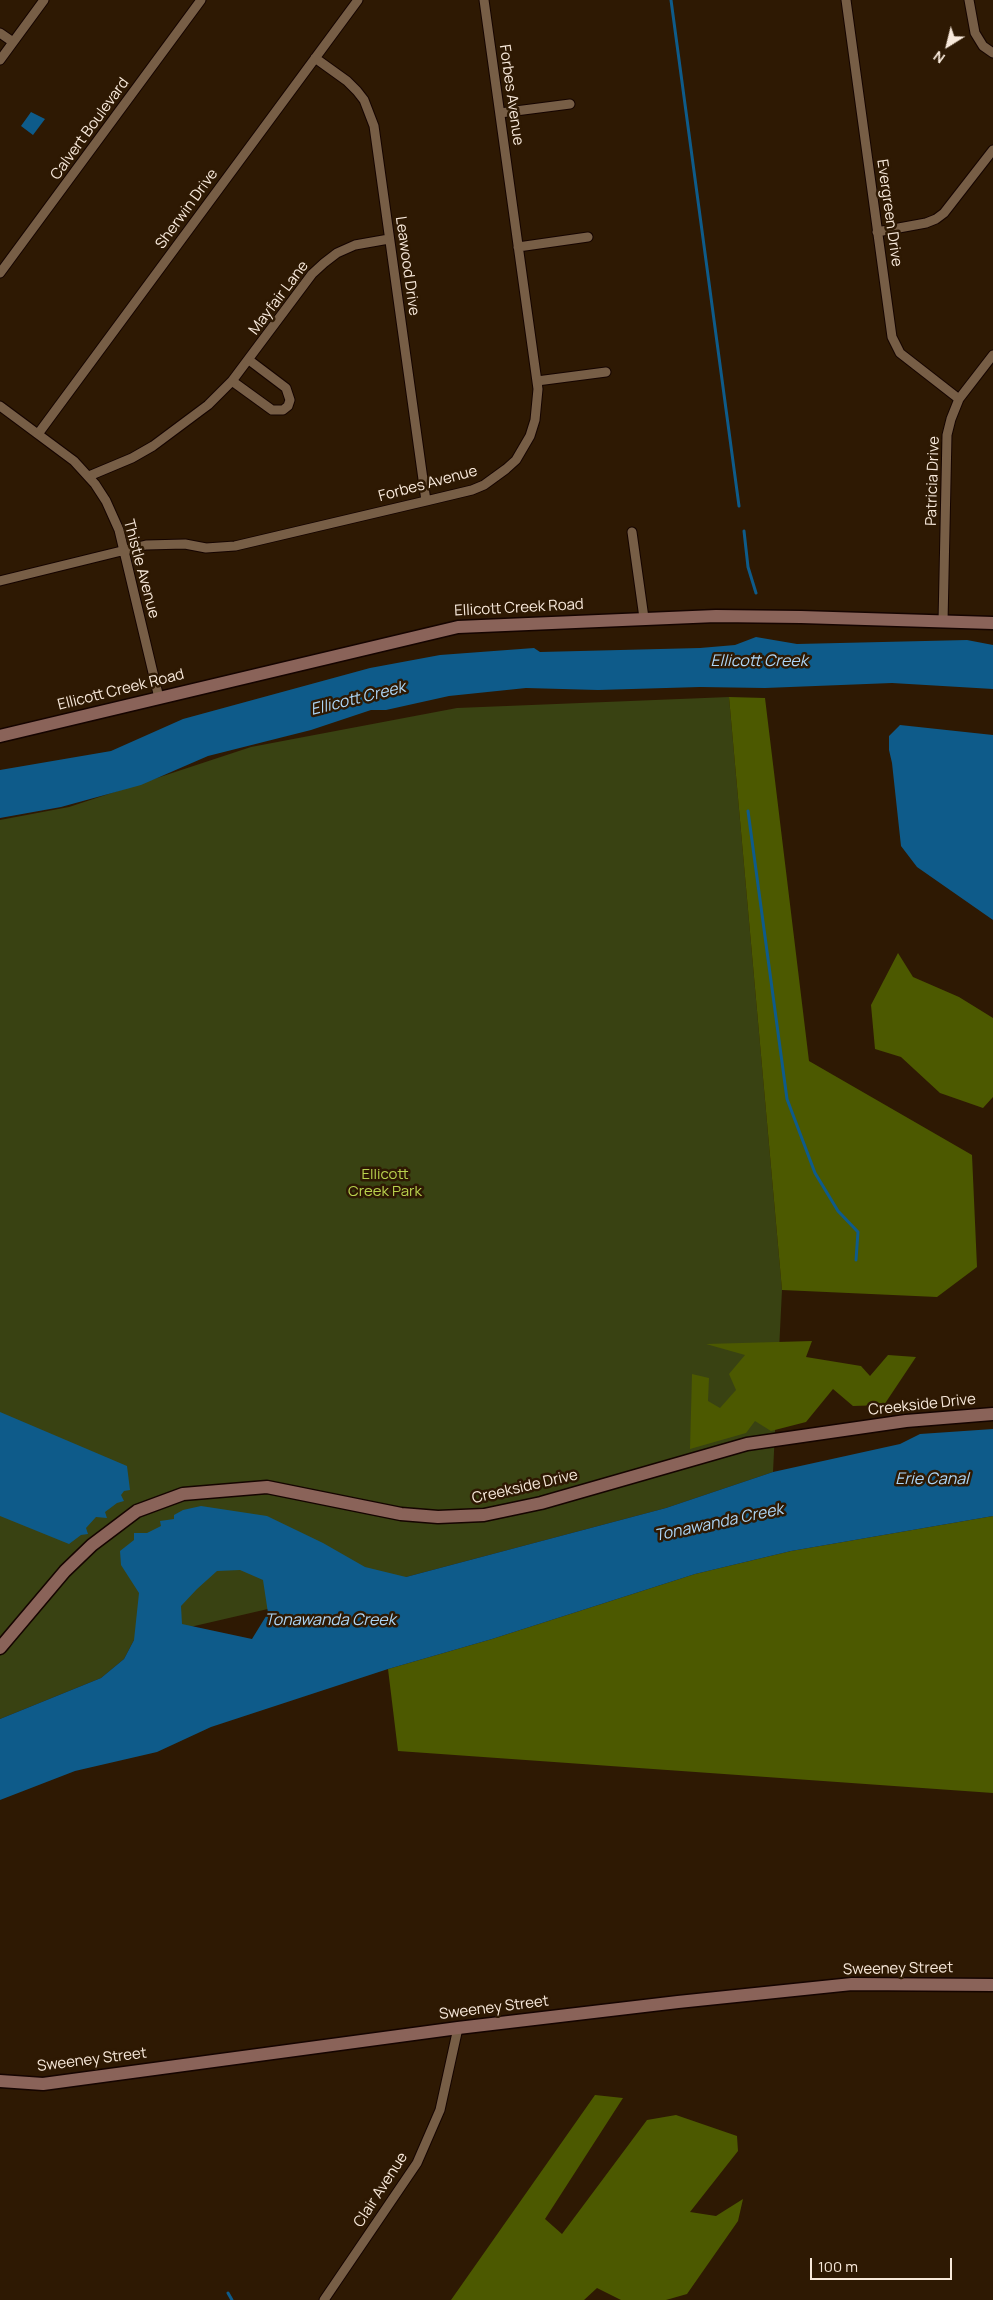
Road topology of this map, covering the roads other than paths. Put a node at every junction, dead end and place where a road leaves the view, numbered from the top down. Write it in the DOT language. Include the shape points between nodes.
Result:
graph roads {
  1 [pos="44,0"];
  2 [pos="201,0"];
  3 [pos="358,0"];
  4 [pos="484,0"];
  5 [pos="846,0"];
  6 [pos="969,0"];
  7 [pos="0,33"];
  8 [pos="13,42"];
  9 [pos="993,53"];
  10 [pos="315,58"];
  11 [pos="0,60"];
  12 [pos="570,104"];
  13 [pos="500,113"];
  14 [pos="993,150"];
  15 [pos="877,232"];
  16 [pos="588,237"];
  17 [pos="389,239"];
  18 [pos="518,247"];
  19 [pos="0,273"];
  20 [pos="993,355"];
  21 [pos="249,360"];
  22 [pos="606,372"];
  23 [pos="232,381"];
  24 [pos="537,381"];
  25 [pos="959,400"];
  26 [pos="0,406"];
  27 [pos="38,434"];
  28 [pos="89,476"];
  29 [pos="426,501"];
  30 [pos="632,532"];
  31 [pos="124,550"];
  32 [pos="0,581"];
  33 [pos="644,618"];
  34 [pos="943,622"];
  35 [pos="993,623"];
  36 [pos="159,698"];
  37 [pos="0,736"];
  38 [pos="993,1414"];
  39 [pos="0,1648"];
  40 [pos="993,1985"];
  41 [pos="458,2028"];
  42 [pos="0,2081"];
  43 [pos="324,2300"];
  1 -- 8 [label="street"];
  2 -- 19 [label="street, Calvert Boulevard"];
  3 -- 10 [label="street, Sherwin Drive"];
  4 -- 13 [label="street, Forbes Avenue"];
  5 -- 15 [label="street, Evergreen Drive"];
  6 -- 9 [label="street" via="975,33"];
  7 -- 8 [label="street"];
  8 -- 11 [label="street"];
  10 -- 17 [label="street, Leawood Drive" via="357,91 370,113"];
  10 -- 27 [label="street, Sherwin Drive"];
  12 -- 13 [label="street"];
  13 -- 18 [label="street, Forbes Avenue"];
  14 -- 15 [label="street" via="936,219"];
  15 -- 25 [label="street, Evergreen Drive" via="896,346 908,360"];
  16 -- 18 [label="street"];
  17 -- 21 [label="street, Mayfair Lane" via="355,245 324,262"];
  17 -- 29 [label="street, Leawood Drive"];
  18 -- 24 [label="street, Forbes Avenue"];
  20 -- 25 [label="street, Patricia Drive"];
  21 -- 23 [label="street, Mayfair Lane"];
  21 -- 23 [label="street" via="286,388 290,400 288,406 283,410 272,410"];
  22 -- 24 [label="street"];
  23 -- 28 [label="street, Mayfair Lane" via="172,433 132,458"];
  24 -- 29 [label="street, Forbes Avenue" via="536,420 524,448 511,464 478,488"];
  25 -- 34 [label="street, Patricia Drive" via="947,435"];
  26 -- 27 [label="street, Thistle Avenue"];
  27 -- 28 [label="street, Thistle Avenue"];
  28 -- 31 [label="street, Thistle Avenue" via="111,510"];
  29 -- 31 [label="street, Forbes Avenue" via="235,546 206,548 165,543"];
  30 -- 33 [label="street"];
  31 -- 32 [label="street, Forbes Avenue"];
  31 -- 36 [label="street, Thistle Avenue"];
  33 -- 34 [label="street, Ellicott Creek Road" via="792,616"];
  33 -- 36 [label="street, Ellicott Creek Road" via="458,626"];
  34 -- 35 [label="street, Ellicott Creek Road"];
  36 -- 37 [label="street, Ellicott Creek Road"];
  38 -- 39 [label="street, Creekside Drive" via="906,1420 747,1444 541,1503 484,1515 438,1517 401,1514 267,1487 183,1494 137,1511 92,1545 65,1571"];
  40 -- 41 [label="street, Sweeney Street" via="852,1984"];
  41 -- 42 [label="street, Sweeney Street" via="43,2084"];
  41 -- 43 [label="street, Clair Avenue" via="440,2110 417,2163"];
}
